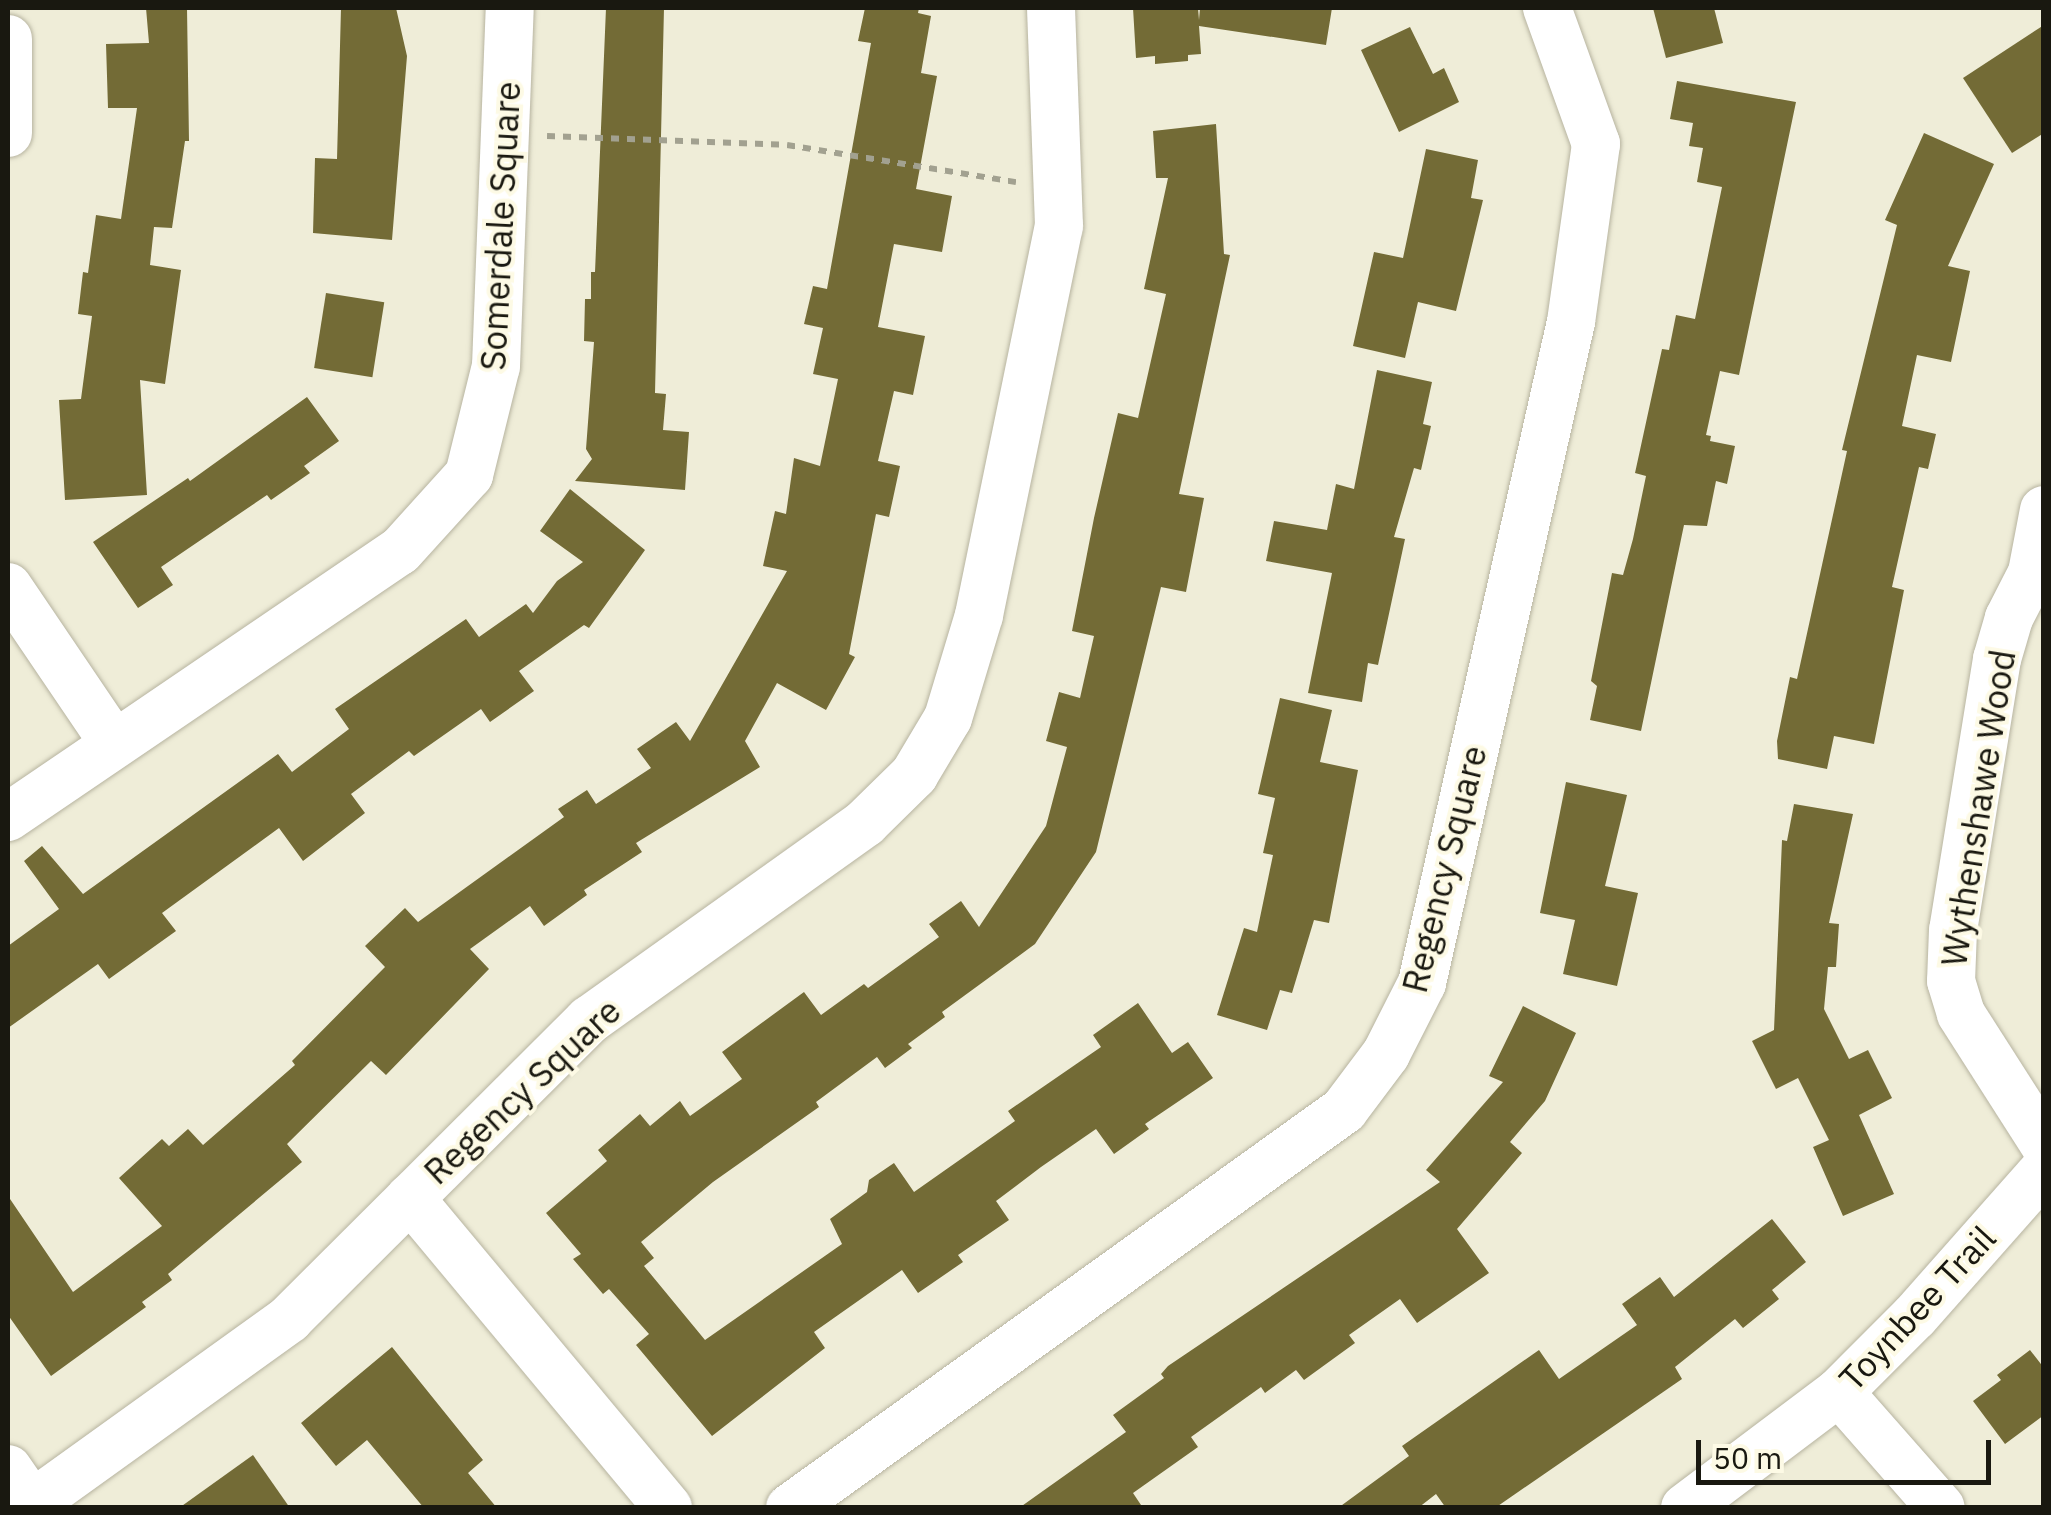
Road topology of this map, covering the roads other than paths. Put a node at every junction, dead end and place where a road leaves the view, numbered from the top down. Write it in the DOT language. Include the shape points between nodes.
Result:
graph roads {
  1 [pos="510,8"];
  2 [pos="1051,8"];
  3 [pos="1547,8"];
  4 [pos="8,38"];
  5 [pos="8,133"];
  6 [pos="2044,510"];
  7 [pos="2038,569"];
  8 [pos="8,587"];
  9 [pos="113,742"];
  10 [pos="8,817"];
  11 [pos="2044,1144"];
  12 [pos="2044,1170"];
  13 [pos="410,1198"];
  14 [pos="1839,1392"];
  15 [pos="25,1493"];
  16 [pos="668,1508"];
  17 [pos="790,1508"];
  18 [pos="1685,1508"];
  19 [pos="1941,1508"];
  1 -- 9 [label="street, Somerdale Square" via="496,366 468,476 400,551"];
  2 -- 13 [label="street, Regency Square" via="1058,226 980,615 960,686 934,744 894,799 865,823 589,1020"];
  3 -- 17 [label="street, Regency Square" via="1596,144 1570,322 1422,983 1386,1054 1344,1110"];
  4 -- 5 [label="street"];
  6 -- 7 [label="street, Wythenshawe Wood"];
  7 -- 11 [label="street, Wythenshawe Wood" via="2009,618 1997,659 1950,981 1961,1014"];
  8 -- 9 [label="street"];
  9 -- 10 [label="street, Somerdale Square"];
  12 -- 14 [label="street, Toynbee Trail"];
  13 -- 15 [label="street, Regency Square" via="289,1319"];
  13 -- 16 [label="street, Regency Square"];
  14 -- 18 [label="street, Toynbee Trail"];
  14 -- 19 [label="street"];
}
